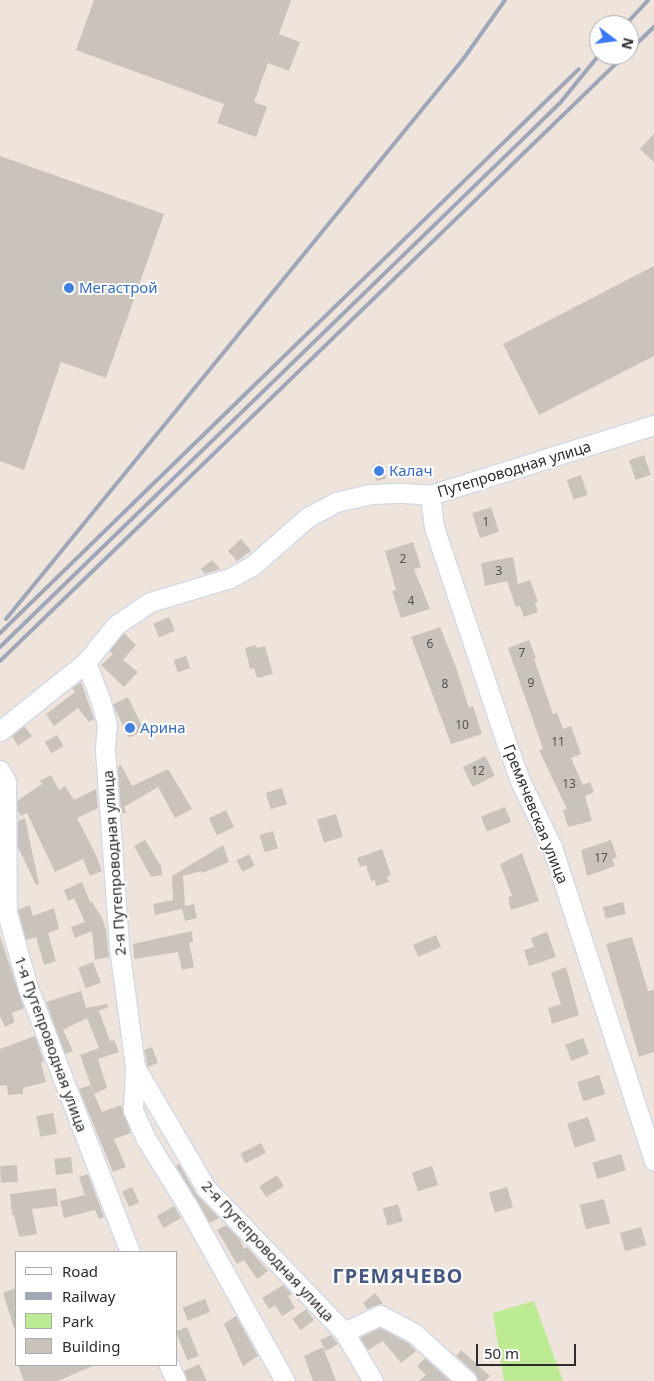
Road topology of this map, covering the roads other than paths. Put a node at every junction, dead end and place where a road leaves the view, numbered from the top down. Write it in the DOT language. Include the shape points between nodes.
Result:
graph roads {
  1 [pos="654,425"];
  2 [pos="430,495"];
  3 [pos="86,662"];
  4 [pos="0,731"];
  5 [pos="0,770"];
  6 [pos="135,1067"];
  7 [pos="654,1162"];
  8 [pos="130,1251"];
  9 [pos="344,1332"];
  10 [pos="169,1366"];
  11 [pos="176,1381"];
  12 [pos="285,1381"];
  13 [pos="373,1381"];
  14 [pos="467,1381"];
  1 -- 2 [label="street, Путепроводная улица"];
  2 -- 3 [label="street, Путепроводная улица" via="404,492 370,494 336,502 308,516 252,566 230,578 150,602 116,625"];
  2 -- 7 [label="street, Гремячевская улица" via="434,527 507,745 521,783 552,847"];
  3 -- 4 [label="street, Путепроводная улица"];
  3 -- 6 [label="street, 2-я Путепроводная улица" via="107,725 105,750 119,947"];
  5 -- 8 [label="street, 1-я Путепроводная улица" via="6,782 6,912 28,988"];
  6 -- 9 [label="street, 2-я Путепроводная улица" via="206,1188"];
  6 -- 12 [label="street, 2-я Путепроводная улица" via="133,1110 146,1139 187,1205"];
  9 -- 13 [label="street, 2-я Путепроводная улица"];
  9 -- 14 [label="street" via="380,1316 415,1334"];
  10 -- 11 [label="street"];
}
